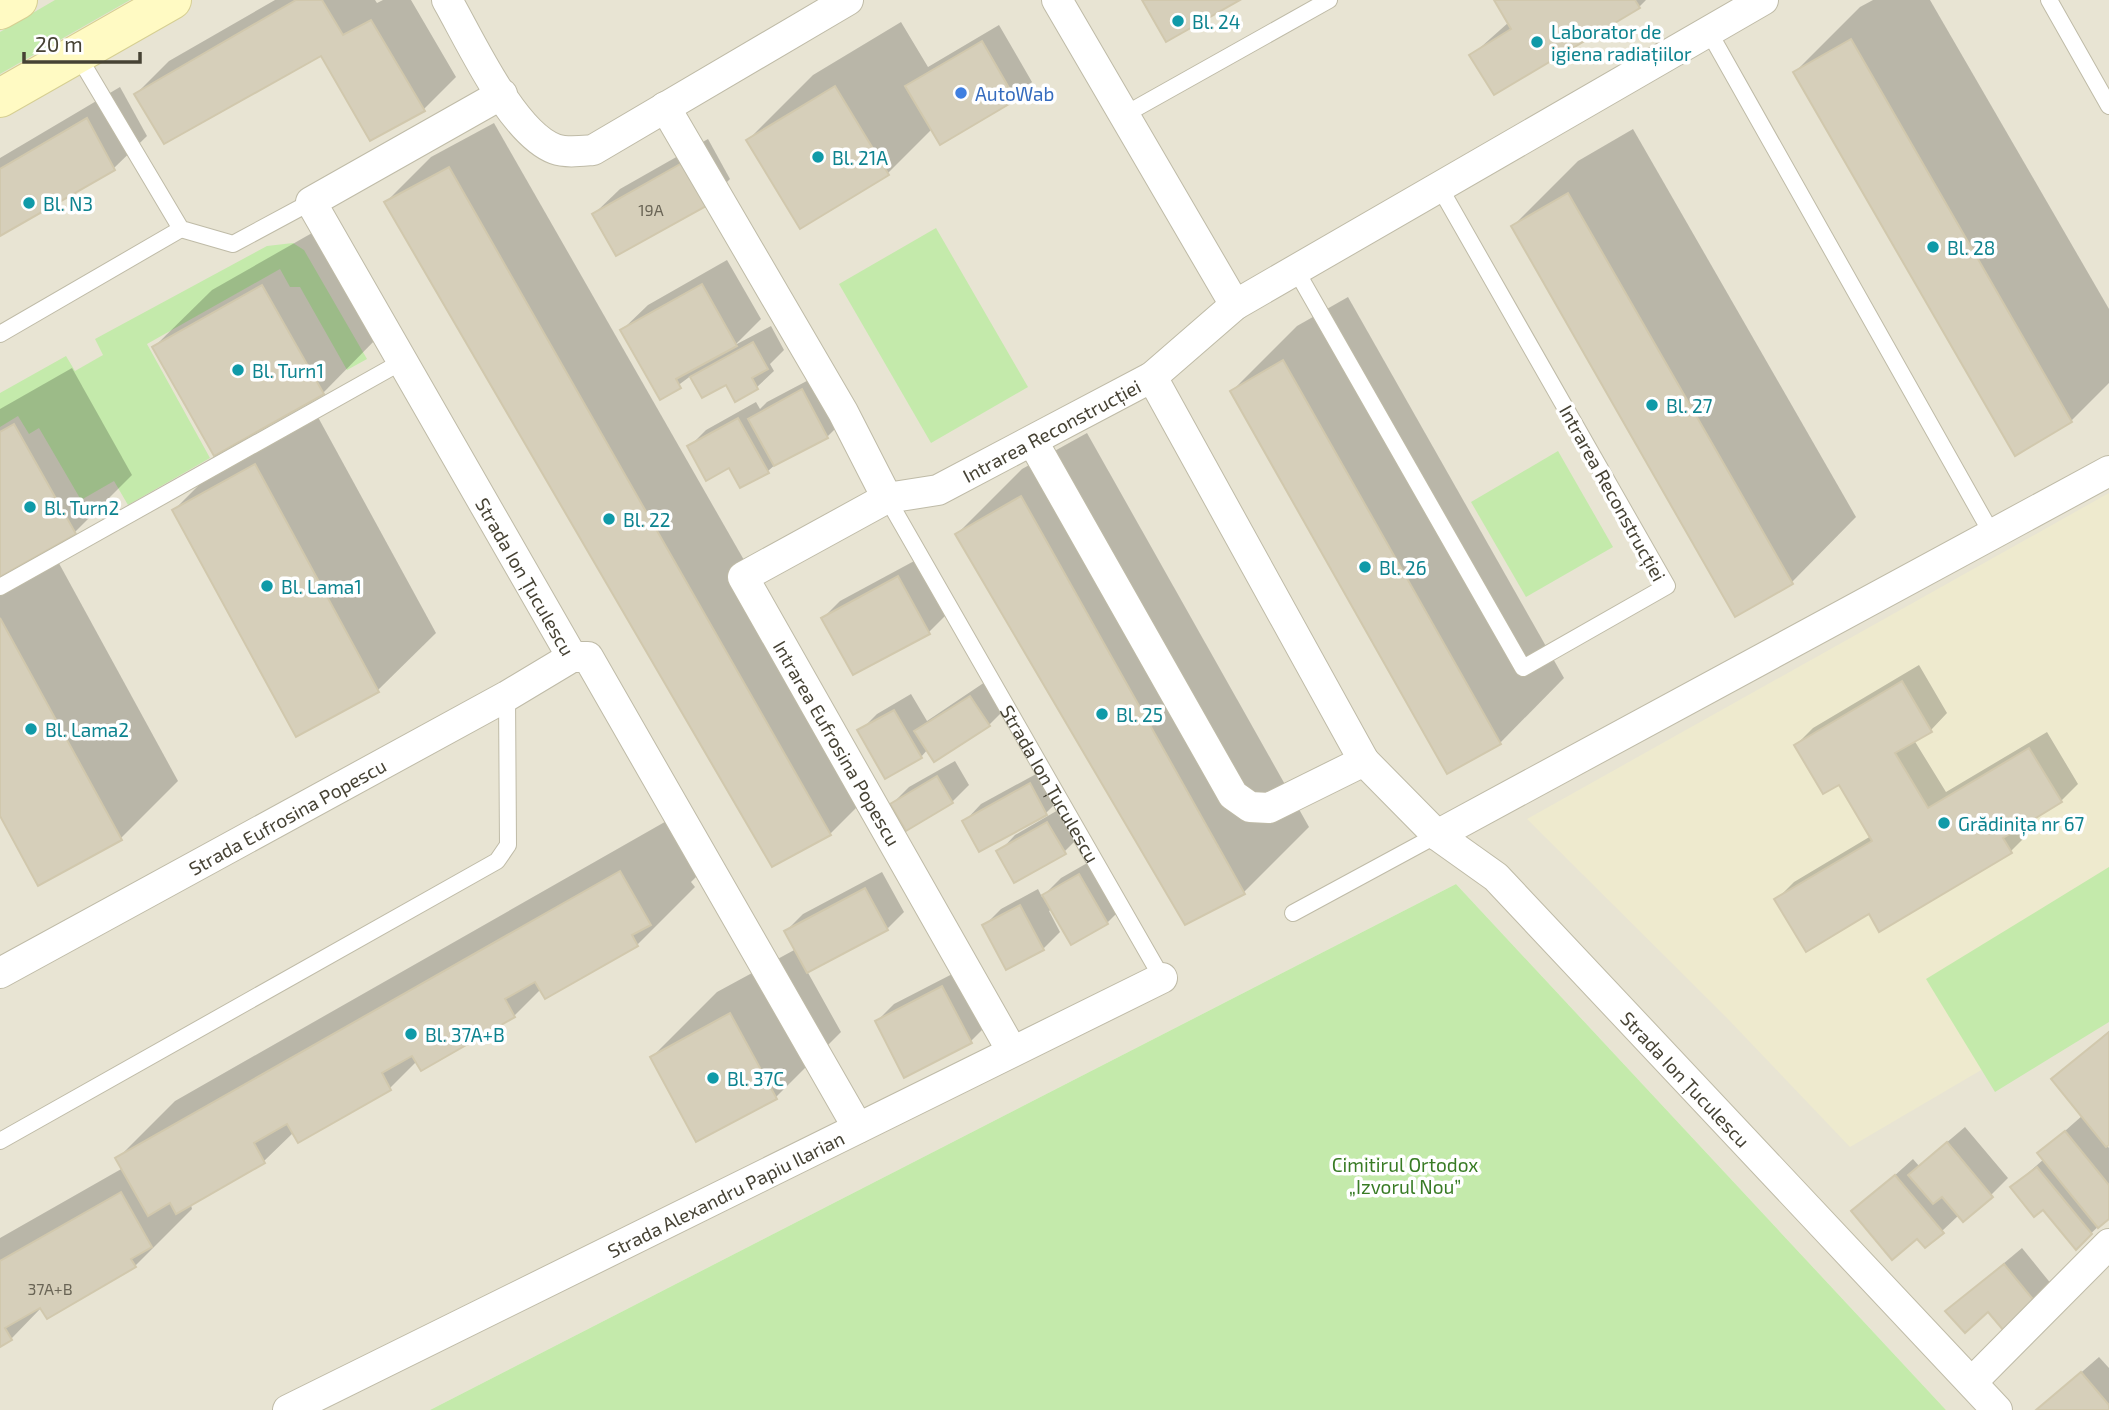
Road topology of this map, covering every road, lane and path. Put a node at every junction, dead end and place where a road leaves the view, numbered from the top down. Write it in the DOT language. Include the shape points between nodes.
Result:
graph roads {
  1 [pos="18,0"];
  2 [pos="172,0"];
  3 [pos="447,0"];
  4 [pos="848,0"];
  5 [pos="1056,0"];
  6 [pos="1329,0"];
  7 [pos="1763,0"];
  8 [pos="2049,0"];
  9 [pos="0,10"];
  10 [pos="1709,32"];
  11 [pos="77,54"];
  12 [pos="502,94"];
  13 [pos="0,98"];
  14 [pos="2109,106"];
  15 [pos="665,107"];
  16 [pos="1124,115"];
  17 [pos="1440,188"];
  18 [pos="311,202"];
  19 [pos="181,229"];
  20 [pos="1297,272"];
  21 [pos="1235,305"];
  22 [pos="0,334"];
  23 [pos="402,361"];
  24 [pos="1152,377"];
  25 [pos="1033,442"];
  26 [pos="2109,471"];
  27 [pos="887,498"];
  28 [pos="1992,534"];
  29 [pos="0,587"];
  30 [pos="572,657"];
  31 [pos="507,696"];
  32 [pos="1364,761"];
  33 [pos="1437,835"];
  34 [pos="1293,913"];
  35 [pos="0,972"];
  36 [pos="1162,978"];
  37 [pos="1012,1051"];
  38 [pos="858,1128"];
  39 [pos="0,1141"];
  40 [pos="2109,1244"];
  41 [pos="1972,1382"];
  42 [pos="288,1410"];
  43 [pos="1997,1410"];
  1 -- 9 [label="main road"];
  2 -- 11 [label="main road"];
  3 -- 12 [label="street"];
  4 -- 15 [label="street"];
  5 -- 16 [label="street"];
  6 -- 16 [label="lane"];
  7 -- 10 [label="street, Intrarea Reconstrucției"];
  8 -- 14 [label="lane"];
  10 -- 17 [label="street, Intrarea Reconstrucției"];
  10 -- 28 [label="lane"];
  11 -- 13 [label="main road"];
  11 -- 19 [label="lane"];
  12 -- 15 [label="street" via="520,125 555,149 571,151 593,150"];
  12 -- 18 [label="street"];
  15 -- 27 [label="street, Strada Ion Țuculescu" via="843,412"];
  16 -- 21 [label="street"];
  17 -- 20 [label="street, Intrarea Reconstrucției"];
  17 -- 20 [label="lane, Intrarea Reconstrucției" via="1667,586 1522,668"];
  18 -- 19 [label="lane" via="233,244"];
  18 -- 23 [label="street, Strada Ion Țuculescu"];
  19 -- 22 [label="lane"];
  20 -- 21 [label="street, Intrarea Reconstrucției"];
  21 -- 24 [label="street, Intrarea Reconstrucției"];
  23 -- 29 [label="lane"];
  23 -- 30 [label="street, Strada Ion Țuculescu"];
  24 -- 25 [label="street, Intrarea Reconstrucției"];
  24 -- 32 [label="street, Strada Ion Țuculescu"];
  25 -- 27 [label="street, Intrarea Reconstrucției" via="938,490"];
  25 -- 32 [label="street" via="1233,795 1250,807 1269,808"];
  26 -- 28 [label="street"];
  27 -- 36 [label="lane, Strada Ion Țuculescu"];
  27 -- 37 [label="street, Intrarea Eufrosina Popescu" via="743,577"];
  28 -- 33 [label="street"];
  30 -- 31 [label="street, Strada Eufrosina Popescu"];
  30 -- 38 [label="street, Strada Ion Țuculescu" via="588,657"];
  31 -- 35 [label="street, Strada Eufrosina Popescu"];
  31 -- 39 [label="lane" via="509,830 508,845 497,861"];
  32 -- 33 [label="street, Strada Ion Țuculescu"];
  33 -- 34 [label="lane"];
  33 -- 41 [label="street, Strada Ion Țuculescu" via="1496,877"];
  36 -- 37 [label="street, Strada Alexandru Papiu Ilarian"];
  37 -- 38 [label="street, Strada Alexandru Papiu Ilarian"];
  38 -- 42 [label="street, Strada Alexandru Papiu Ilarian"];
  40 -- 41 [label="street"];
  41 -- 43 [label="street, Strada Ion Țuculescu"];
}
